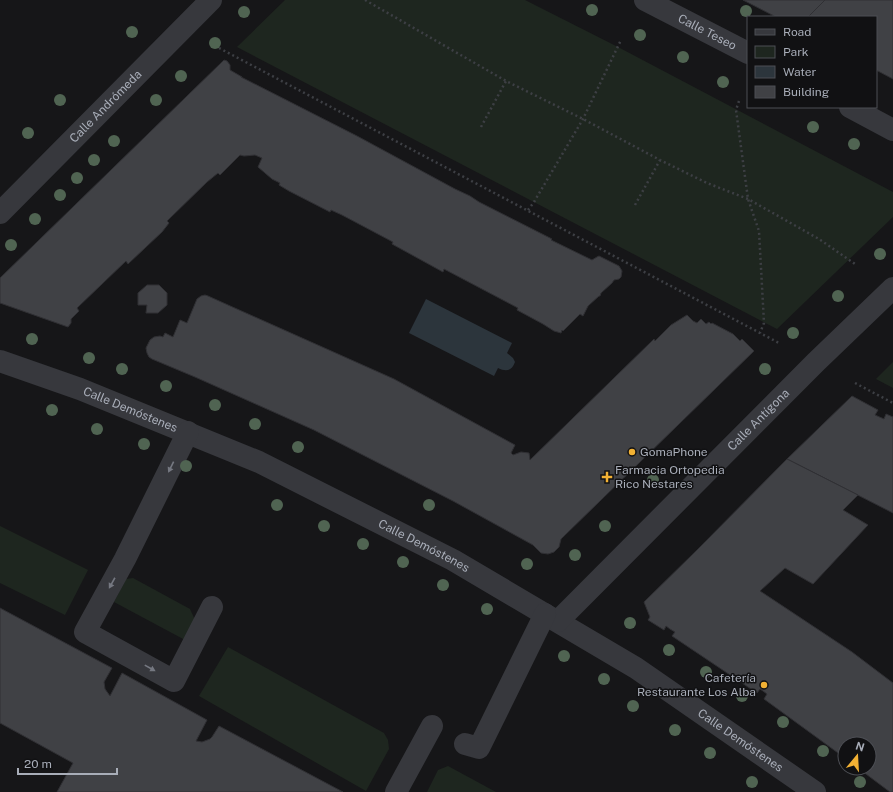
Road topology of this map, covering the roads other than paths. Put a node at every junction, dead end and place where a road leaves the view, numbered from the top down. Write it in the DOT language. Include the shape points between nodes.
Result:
graph roads {
  1 [pos="211,0"];
  2 [pos="645,0"];
  3 [pos="747,52"];
  4 [pos="852,108"];
  5 [pos="893,130"];
  6 [pos="0,213"];
  7 [pos="893,288"];
  8 [pos="0,361"];
  9 [pos="188,432"];
  10 [pos="212,607"];
  11 [pos="552,618"];
  12 [pos="432,726"];
  13 [pos="465,744"];
  14 [pos="396,792"];
  15 [pos="815,792"];
  1 -- 6 [label="street, Calle Andrómeda"];
  2 -- 3 [label="street, Calle Teseo"];
  4 -- 5 [label="street"];
  7 -- 11 [label="street, Calle Antígona" via="574,604"];
  8 -- 9 [label="street, Calle Demóstenes" via="80,389"];
  9 -- 10 [label="street, one-way" via="125,559 85,632 174,681"];
  9 -- 11 [label="street, Calle Demóstenes" via="259,462 453,560"];
  11 -- 13 [label="street, Calle Antígona" via="479,748"];
  11 -- 15 [label="street, Calle Demóstenes" via="636,668"];
  12 -- 14 [label="street"];
}
